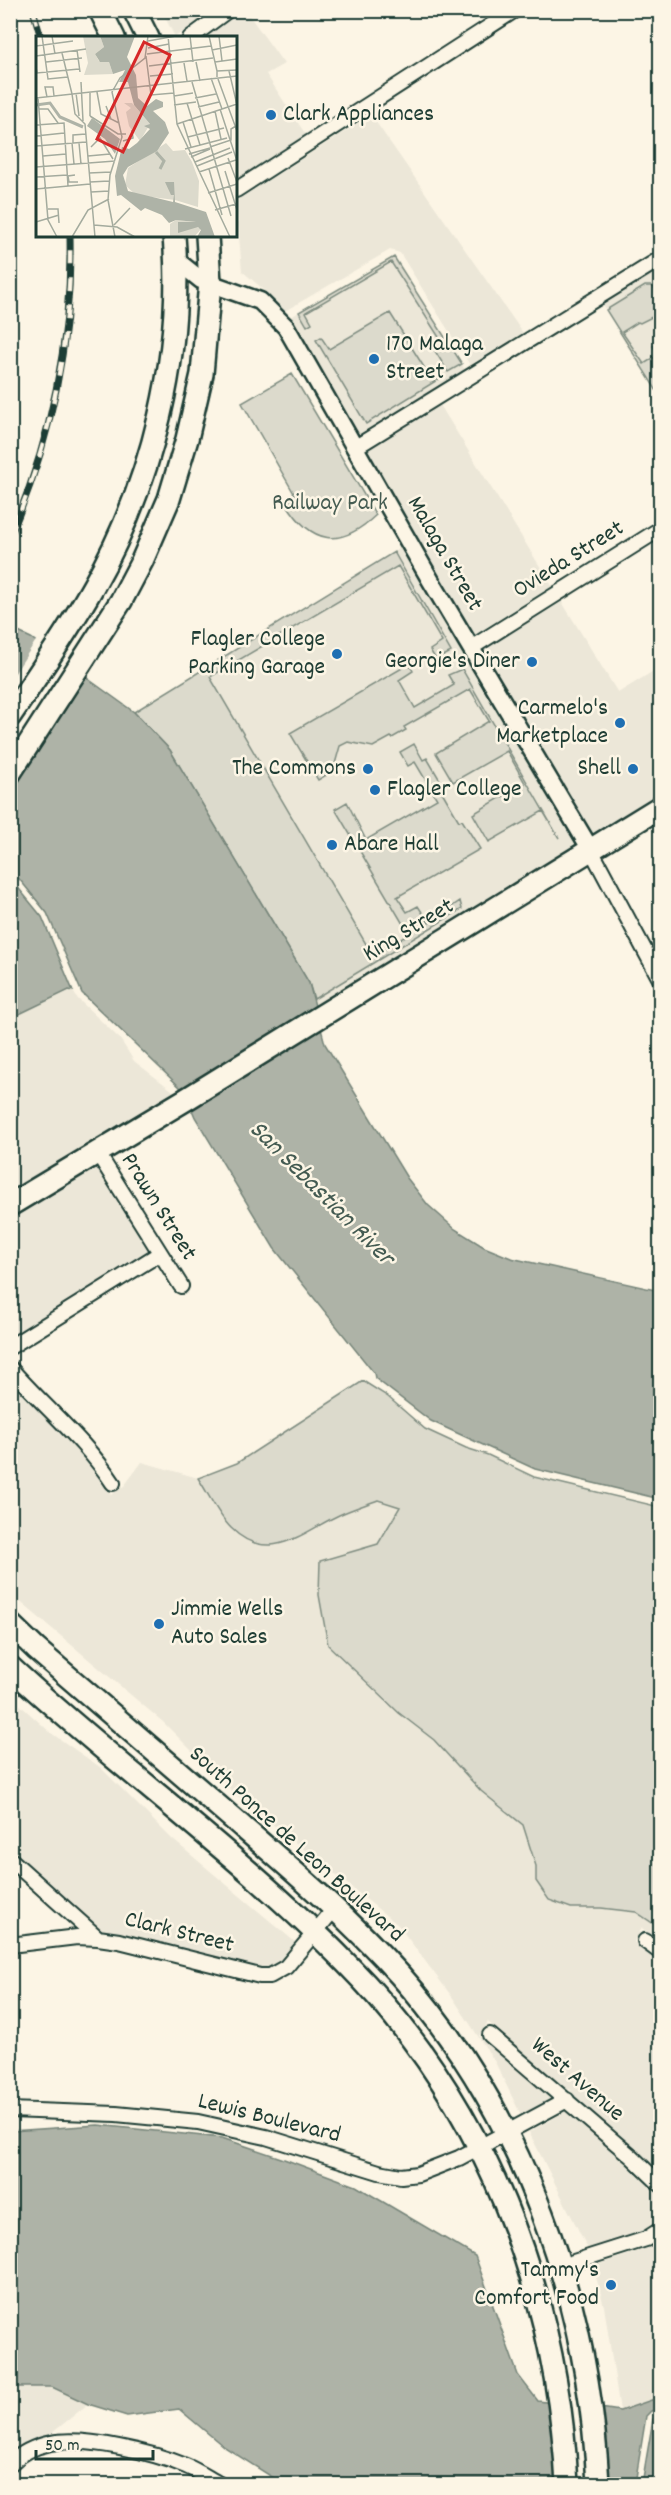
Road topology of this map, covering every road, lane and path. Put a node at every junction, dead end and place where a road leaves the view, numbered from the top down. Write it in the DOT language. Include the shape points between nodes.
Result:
graph roads {
  1 [pos="100,10"];
  2 [pos="134,10"];
  3 [pos="228,10"];
  4 [pos="515,10"];
  5 [pos="113,36"];
  6 [pos="147,36"];
  7 [pos="193,36"];
  8 [pos="237,189"];
  9 [pos="174,237"];
  10 [pos="207,237"];
  11 [pos="660,259"];
  12 [pos="176,260"];
  13 [pos="210,282"];
  14 [pos="356,447"];
  15 [pos="660,529"];
  16 [pos="112,549"];
  17 [pos="142,561"];
  18 [pos="471,648"];
  19 [pos="10,716"];
  20 [pos="10,773"];
  21 [pos="660,807"];
  22 [pos="591,850"];
  23 [pos="660,979"];
  24 [pos="97,1152"];
  25 [pos="10,1205"];
  26 [pos="159,1254"];
  27 [pos="181,1286"];
  28 [pos="10,1347"];
  29 [pos="10,1368"];
  30 [pos="113,1483"];
  31 [pos="10,1624"];
  32 [pos="10,1667"];
  33 [pos="10,1860"];
  34 [pos="334,1908"];
  35 [pos="314,1931"];
  36 [pos="98,1938"];
  37 [pos="645,1941"];
  38 [pos="10,1945"];
  39 [pos="660,1953"];
  40 [pos="490,2034"];
  41 [pos="567,2100"];
  42 [pos="10,2110"];
  43 [pos="506,2134"];
  44 [pos="480,2148"];
  45 [pos="660,2184"];
  46 [pos="660,2230"];
  47 [pos="561,2266"];
  48 [pos="10,2464"];
  49 [pos="219,2484"];
  50 [pos="567,2484"];
  51 [pos="598,2484"];
  1 -- 5 [label="main road"];
  2 -- 6 [label="main road"];
  3 -- 7 [label="street"];
  4 -- 8 [label="street"];
  9 -- 12 [label="main road"];
  10 -- 13 [label="main road"];
  11 -- 14 [label="street"];
  12 -- 13 [label="street, Malaga Street" via="190,273"];
  12 -- 16 [label="main road" via="165,393 144,474"];
  13 -- 14 [label="street, Malaga Street" via="260,300 282,322"];
  13 -- 17 [label="main road" via="202,374 187,439 169,499"];
  14 -- 18 [label="street, Malaga Street"];
  15 -- 18 [label="street, Ovieda Street"];
  16 -- 17 [label="main road"];
  16 -- 19 [label="main road" via="94,585"];
  17 -- 20 [label="main road" via="121,601"];
  18 -- 22 [label="street, Malaga Street"];
  21 -- 22 [label="main road, King Street"];
  22 -- 23 [label="street"];
  22 -- 24 [label="main road, King Street"];
  24 -- 25 [label="main road, King Street"];
  24 -- 26 [label="street, Prawn Street"];
  26 -- 27 [label="street, Prawn Street"];
  26 -- 28 [label="street"];
  29 -- 30 [label="street" via="87,1448"];
  31 -- 34 [label="main road, South Ponce de Leon Boulevard"];
  32 -- 35 [label="main road"];
  33 -- 36 [label="street, Clark Street"];
  34 -- 35 [label="street, Clark Street"];
  34 -- 43 [label="main road, South Ponce de Leon Boulevard" via="428,2010"];
  35 -- 36 [label="street, Clark Street" via="286,1967 270,1976"];
  35 -- 44 [label="main road" via="378,1996 435,2068"];
  36 -- 38 [label="street"];
  37 -- 39 [label="street"];
  40 -- 41 [label="street, West Avenue"];
  41 -- 43 [label="street, Lewis Boulevard"];
  41 -- 45 [label="street, West Avenue"];
  42 -- 44 [label="street, Lewis Boulevard" via="198,2122 401,2176 436,2168"];
  43 -- 44 [label="street, Lewis Boulevard"];
  43 -- 47 [label="main road, South Ponce de Leon Boulevard"];
  44 -- 50 [label="main road" via="515,2228 544,2321 561,2407"];
  46 -- 47 [label="street" via="646,2239"];
  47 -- 51 [label="main road, South Ponce de Leon Boulevard" via="586,2370"];
  48 -- 49 [label="street" via="32,2449 52,2442 101,2445 176,2462"];
}
